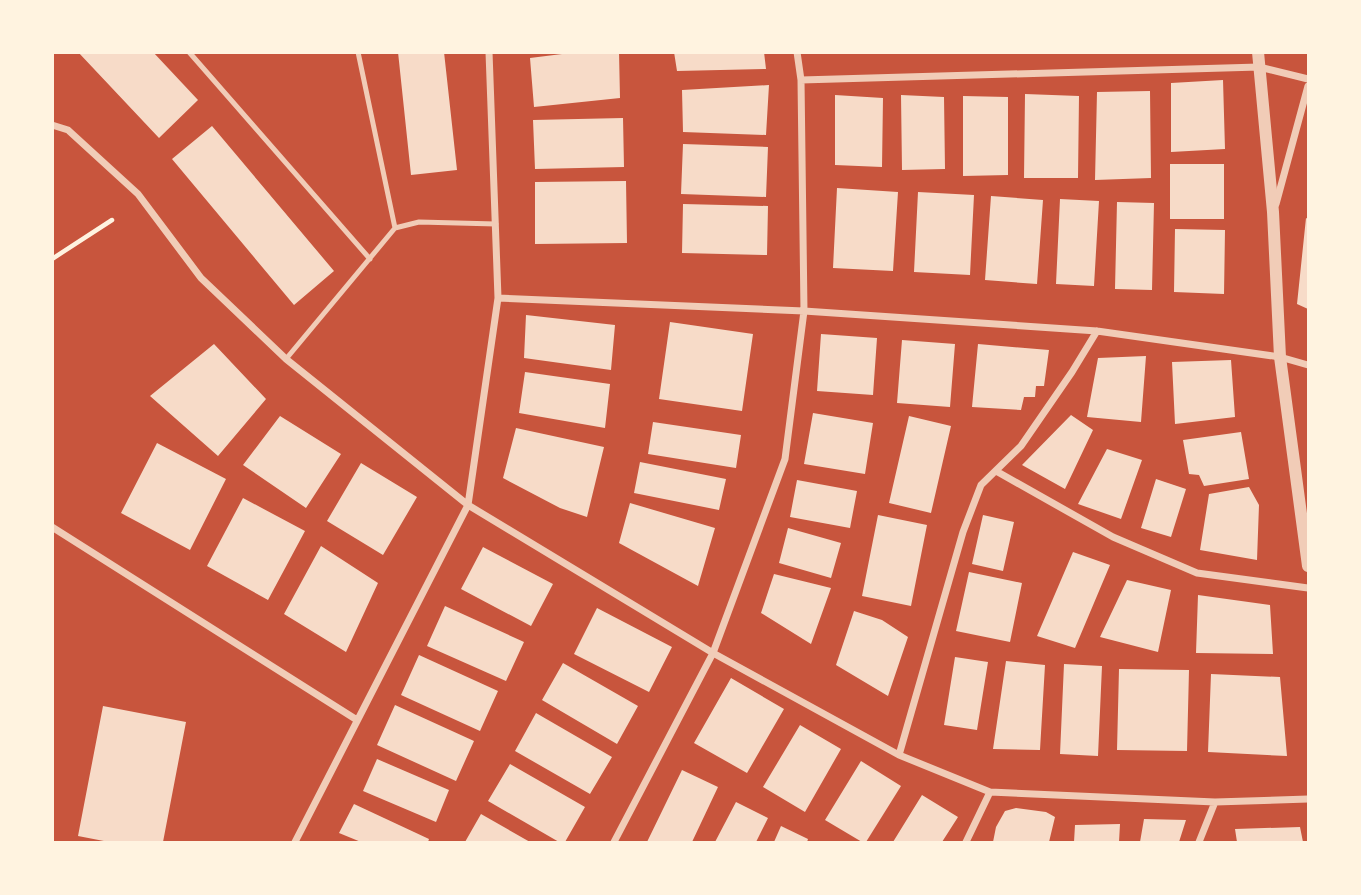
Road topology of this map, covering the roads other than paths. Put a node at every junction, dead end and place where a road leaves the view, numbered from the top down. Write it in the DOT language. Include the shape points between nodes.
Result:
graph roads {
  1 [pos="189,52"];
  2 [pos="358,52"];
  3 [pos="489,52"];
  4 [pos="797,52"];
  5 [pos="1258,52"];
  6 [pos="1259,66"];
  7 [pos="1308,79"];
  8 [pos="801,80"];
  9 [pos="1308,86"];
  10 [pos="52,125"];
  11 [pos="1273,212"];
  12 [pos="496,224"];
  13 [pos="395,228"];
  14 [pos="370,259"];
  15 [pos="498,298"];
  16 [pos="804,311"];
  17 [pos="1097,331"];
  18 [pos="1280,357"];
  19 [pos="286,359"];
  20 [pos="1308,365"];
  21 [pos="996,471"];
  22 [pos="468,505"];
  23 [pos="52,527"];
  24 [pos="1308,566"];
  25 [pos="1308,588"];
  26 [pos="713,653"];
  27 [pos="357,720"];
  28 [pos="899,755"];
  29 [pos="990,792"];
  30 [pos="1308,799"];
  31 [pos="1215,802"];
  32 [pos="295,842"];
  33 [pos="614,842"];
  34 [pos="966,842"];
  35 [pos="1199,842"];
  1 -- 14 [label="lane"];
  2 -- 13 [label="lane"];
  3 -- 12 [label="street"];
  4 -- 8 [label="street"];
  5 -- 6 [label="street"];
  6 -- 7 [label="street"];
  6 -- 8 [label="street"];
  6 -- 11 [label="street"];
  8 -- 16 [label="street"];
  9 -- 11 [label="street"];
  10 -- 19 [label="street" via="68,130 138,194 201,278"];
  11 -- 18 [label="street"];
  12 -- 13 [label="lane" via="419,222"];
  12 -- 15 [label="street"];
  13 -- 14 [label="lane"];
  14 -- 19 [label="lane"];
  15 -- 16 [label="street"];
  15 -- 22 [label="street"];
  16 -- 17 [label="street"];
  16 -- 26 [label="street" via="785,459"];
  17 -- 18 [label="street"];
  17 -- 21 [label="street" via="1021,446"];
  18 -- 20 [label="street"];
  18 -- 24 [label="street"];
  19 -- 22 [label="street"];
  21 -- 25 [label="street" via="1112,537 1197,573"];
  21 -- 28 [label="street" via="981,485 963,532"];
  22 -- 26 [label="street"];
  22 -- 27 [label="street"];
  23 -- 27 [label="street"];
  26 -- 28 [label="street"];
  26 -- 33 [label="street"];
  27 -- 32 [label="street"];
  28 -- 29 [label="street"];
  29 -- 31 [label="street"];
  29 -- 34 [label="street"];
  30 -- 31 [label="street"];
  31 -- 35 [label="street"];
}
